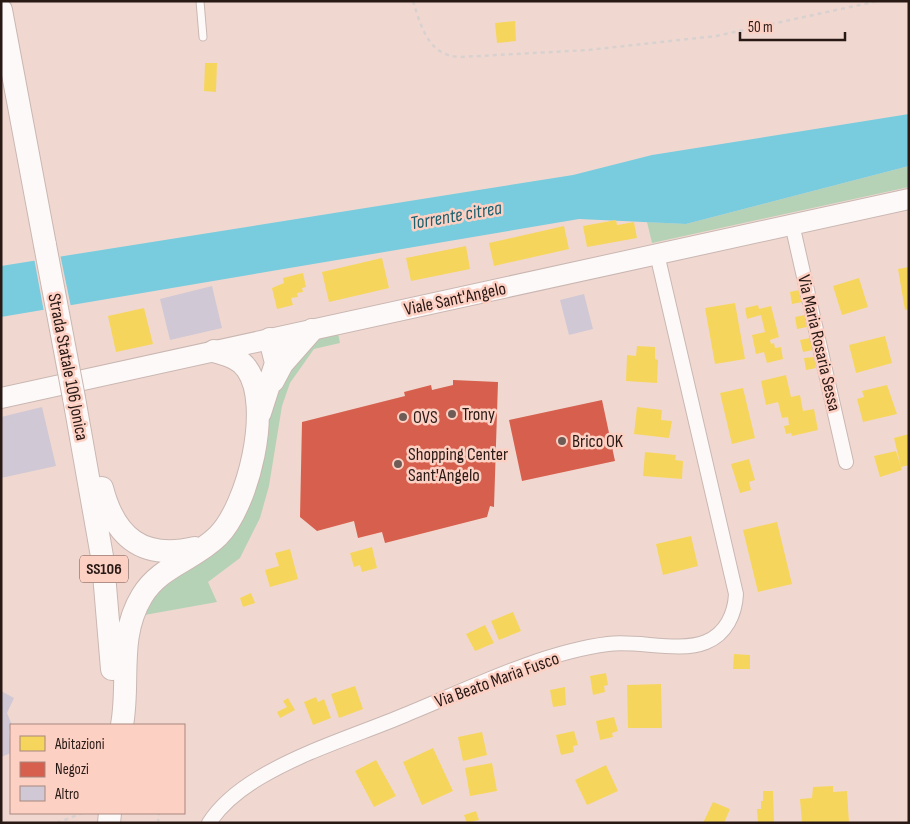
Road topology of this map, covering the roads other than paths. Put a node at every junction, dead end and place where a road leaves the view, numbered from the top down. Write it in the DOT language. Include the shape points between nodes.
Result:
graph roads {
  1 [pos="200,1"];
  2 [pos="1,10"];
  3 [pos="203,37"];
  4 [pos="1,71"];
  5 [pos="30,168"];
  6 [pos="909,198"];
  7 [pos="792,224"];
  8 [pos="657,254"];
  9 [pos="312,330"];
  10 [pos="267,340"];
  11 [pos="214,351"];
  12 [pos="260,391"];
  13 [pos="1,398"];
  14 [pos="75,406"];
  15 [pos="846,462"];
  16 [pos="204,548"];
  17 [pos="113,724"];
  18 [pos="122,724"];
  19 [pos="209,823"];
  1 -- 3 [label="lane"];
  2 -- 5 [label="main road, Strada Statale 106 Jonica / SS106"];
  4 -- 5 [label="main road" via="16,147"];
  5 -- 14 [label="main road, Strada Statale 106 Jonica / SS106, bridge"];
  6 -- 7 [label="main road, Viale Sant'Angelo"];
  7 -- 8 [label="main road, Viale Sant'Angelo"];
  7 -- 15 [label="street, Via Maria Rosaria Sessa"];
  8 -- 9 [label="main road, Viale Sant'Angelo"];
  8 -- 19 [label="street, Via Beato Maria Fusco" via="736,594 736,606 726,626 712,639 696,645 609,644 540,661 280,766 239,790 220,807"];
  9 -- 10 [label="main road, Viale Sant'Angelo"];
  9 -- 12 [label="main road"];
  10 -- 11 [label="main road, Viale Sant'Angelo"];
  10 -- 12 [label="main road" via="276,363"];
  11 -- 12 [label="main road" via="242,363"];
  11 -- 13 [label="main road, Viale Sant'Angelo"];
  12 -- 16 [label="main road" via="252,455 240,500 229,522"];
  14 -- 16 [label="main road" via="89,434 108,510 120,530 135,542 159,551"];
  14 -- 17 [label="main road, Strada Statale 106 Jonica / SS106" via="106,588 112,654"];
  16 -- 18 [label="main road" via="152,581 133,614 125,644 126,688"];
}
